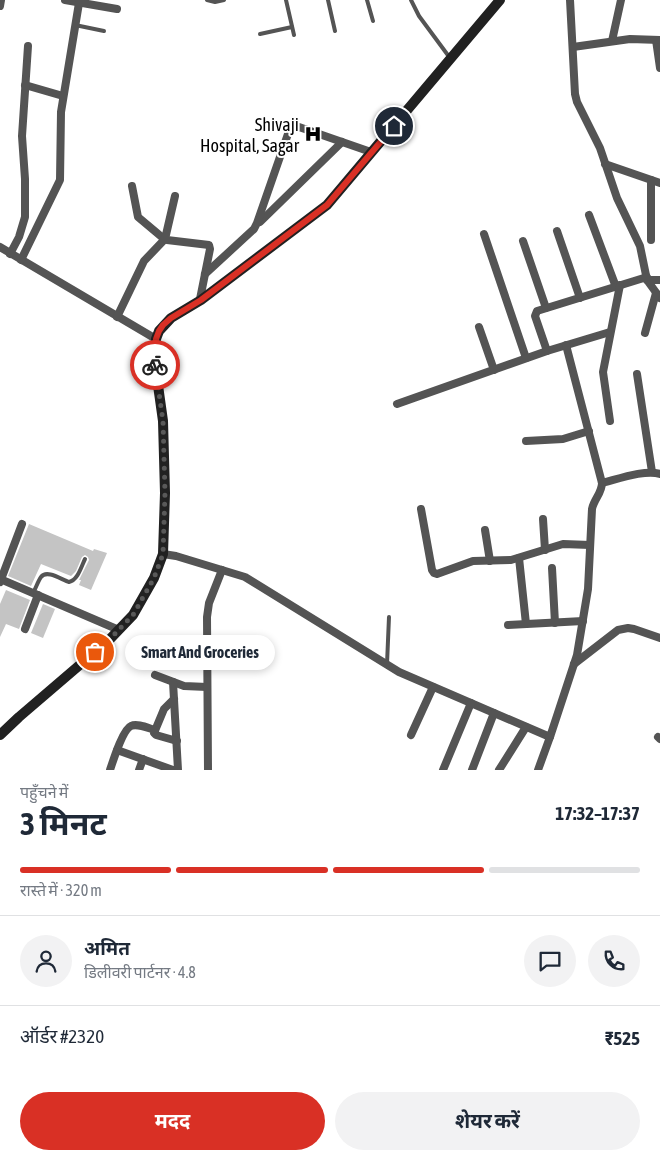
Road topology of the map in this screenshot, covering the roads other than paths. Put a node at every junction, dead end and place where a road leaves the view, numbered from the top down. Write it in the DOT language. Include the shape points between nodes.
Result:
graph roads {
  1 [pos="1,0"];
  2 [pos="65,0"];
  3 [pos="207,0"];
  4 [pos="224,0"];
  5 [pos="286,0"];
  6 [pos="328,0"];
  7 [pos="367,0"];
  8 [pos="410,0"];
  9 [pos="500,0"];
  10 [pos="570,0"];
  11 [pos="621,0"];
  12 [pos="79,2"];
  13 [pos="0,6"];
  14 [pos="117,9"];
  15 [pos="373,21"];
  16 [pos="75,25"];
  17 [pos="292,27"];
  18 [pos="104,31"];
  19 [pos="335,31"];
  20 [pos="260,34"];
  21 [pos="294,35"];
  22 [pos="658,40"];
  23 [pos="612,41"];
  24 [pos="28,46"];
  25 [pos="573,47"];
  26 [pos="451,58"];
  27 [pos="660,68"];
  28 [pos="25,85"];
  29 [pos="63,96"];
  30 [pos="342,142"];
  31 [pos="371,152"];
  32 [pos="605,164"];
  33 [pos="651,180"];
  34 [pos="660,183"];
  35 [pos="132,186"];
  36 [pos="175,196"];
  37 [pos="589,215"];
  38 [pos="255,227"];
  39 [pos="557,231"];
  40 [pos="484,234"];
  41 [pos="165,239"];
  42 [pos="650,240"];
  43 [pos="523,241"];
  44 [pos="0,247"];
  45 [pos="10,254"];
  46 [pos="21,260"];
  47 [pos="205,274"];
  48 [pos="647,278"];
  49 [pos="660,280"];
  50 [pos="618,286"];
  51 [pos="659,297"];
  52 [pos="580,298"];
  53 [pos="200,299"];
  54 [pos="546,308"];
  55 [pos="117,317"];
  56 [pos="479,327"];
  57 [pos="610,332"];
  58 [pos="645,334"];
  59 [pos="156,339"];
  60 [pos="566,345"];
  61 [pos="546,351"];
  62 [pos="526,358"];
  63 [pos="494,370"];
  64 [pos="637,374"];
  65 [pos="397,404"];
  66 [pos="610,421"];
  67 [pos="589,431"];
  68 [pos="526,441"];
  69 [pos="656,473"];
  70 [pos="602,483"];
  71 [pos="421,509"];
  72 [pos="543,519"];
  73 [pos="22,524"];
  74 [pos="485,530"];
  75 [pos="590,545"];
  76 [pos="545,550"];
  77 [pos="163,554"];
  78 [pos="518,558"];
  79 [pos="85,559"];
  80 [pos="490,561"];
  81 [pos="552,568"];
  82 [pos="222,570"];
  83 [pos="0,580"];
  84 [pos="36,594"];
  85 [pos="390,617"];
  86 [pos="582,621"];
  87 [pos="555,623"];
  88 [pos="526,624"];
  89 [pos="508,625"];
  90 [pos="25,629"];
  91 [pos="119,630"];
  92 [pos="660,638"];
  93 [pos="574,664"];
  94 [pos="387,665"];
  95 [pos="154,675"];
  96 [pos="173,682"];
  97 [pos="207,687"];
  98 [pos="433,687"];
  99 [pos="174,699"];
  100 [pos="471,703"];
  101 [pos="494,713"];
  102 [pos="526,727"];
  103 [pos="155,730"];
  104 [pos="411,735"];
  105 [pos="0,736"];
  106 [pos="550,737"];
  107 [pos="176,741"];
  108 [pos="117,750"];
  109 [pos="143,759"];
  110 [pos="110,770"];
  111 [pos="139,770"];
  112 [pos="173,770"];
  113 [pos="178,770"];
  114 [pos="208,770"];
  115 [pos="443,770"];
  116 [pos="472,770"];
  117 [pos="499,770"];
  118 [pos="538,770"];
  1 -- 13 [label="street"];
  2 -- 12 [label="street"];
  3 -- 4 [label="lane"];
  5 -- 17 [label="lane"];
  6 -- 19 [label="lane"];
  7 -- 15 [label="lane"];
  8 -- 26 [label="lane"];
  9 -- 26 [label="main road"];
  10 -- 25 [label="street"];
  11 -- 23 [label="street"];
  12 -- 14 [label="street"];
  12 -- 16 [label="street"];
  16 -- 18 [label="lane"];
  16 -- 29 [label="street"];
  17 -- 20 [label="lane"];
  17 -- 21 [label="lane"];
  22 -- 23 [label="street"];
  22 -- 27 [label="street"];
  23 -- 25 [label="street"];
  24 -- 28 [label="street"];
  25 -- 32 [label="street" via="576,98"];
  26 -- 31 [label="main road"];
  28 -- 29 [label="street"];
  28 -- 45 [label="street" via="22,136 25,217 20,237"];
  29 -- 46 [label="street" via="60,180"];
  30 -- 31 [label="street"];
  30 -- 38 [label="street"];
  30 -- 38 [label="street" via="299,127 291,128"];
  31 -- 53 [label="main road" via="327,205"];
  32 -- 33 [label="street"];
  32 -- 48 [label="street" via="641,250"];
  33 -- 34 [label="street"];
  33 -- 42 [label="street"];
  35 -- 41 [label="street" via="138,217"];
  36 -- 41 [label="street"];
  37 -- 50 [label="street"];
  38 -- 47 [label="street"];
  39 -- 52 [label="street"];
  40 -- 62 [label="street"];
  41 -- 47 [label="street" via="209,245"];
  41 -- 55 [label="street" via="144,261"];
  43 -- 54 [label="street"];
  44 -- 45 [label="street"];
  45 -- 46 [label="street"];
  46 -- 55 [label="street"];
  47 -- 53 [label="street"];
  48 -- 49 [label="street"];
  48 -- 50 [label="street"];
  48 -- 51 [label="street"];
  50 -- 52 [label="street"];
  50 -- 57 [label="street"];
  51 -- 58 [label="street"];
  52 -- 54 [label="street"];
  53 -- 59 [label="main road" via="171,318"];
  54 -- 61 [label="street" via="535,316"];
  55 -- 59 [label="street"];
  56 -- 63 [label="street"];
  57 -- 60 [label="street"];
  57 -- 66 [label="street" via="603,372"];
  59 -- 77 [label="main road" via="155,364 163,421"];
  60 -- 61 [label="street"];
  60 -- 67 [label="street"];
  61 -- 62 [label="street"];
  62 -- 63 [label="street"];
  63 -- 65 [label="street"];
  64 -- 69 [label="street"];
  67 -- 68 [label="street" via="563,439"];
  67 -- 70 [label="street"];
  69 -- 70 [label="street"];
  70 -- 75 [label="street" via="601,493 593,505"];
  71 -- 80 [label="street" via="434,573 440,574 473,561"];
  72 -- 76 [label="street"];
  73 -- 83 [label="street"];
  74 -- 80 [label="street"];
  75 -- 76 [label="street" via="567,544"];
  75 -- 86 [label="street" via="588,589"];
  76 -- 78 [label="street"];
  77 -- 82 [label="street"];
  77 -- 91 [label="main road" via="154,578 133,615"];
  78 -- 80 [label="street"];
  78 -- 88 [label="street"];
  79 -- 84 [label="lane" via="72,582 44,574"];
  81 -- 87 [label="street"];
  82 -- 94 [label="street" via="250,579"];
  82 -- 97 [label="street" via="207,609"];
  83 -- 84 [label="street"];
  84 -- 90 [label="street"];
  84 -- 91 [label="street"];
  85 -- 94 [label="lane"];
  86 -- 87 [label="street"];
  86 -- 93 [label="street"];
  87 -- 88 [label="street"];
  88 -- 89 [label="street"];
  91 -- 105 [label="main road"];
  92 -- 93 [label="street" via="634,629 618,630"];
  93 -- 106 [label="street"];
  94 -- 98 [label="street"];
  95 -- 96 [label="street"];
  96 -- 97 [label="street"];
  96 -- 99 [label="street"];
  97 -- 114 [label="street"];
  98 -- 100 [label="street"];
  98 -- 104 [label="street"];
  99 -- 103 [label="street" via="164,709"];
  99 -- 107 [label="street"];
  100 -- 101 [label="street"];
  100 -- 115 [label="street"];
  101 -- 102 [label="street"];
  101 -- 116 [label="street"];
  102 -- 106 [label="street"];
  102 -- 117 [label="street"];
  103 -- 107 [label="street" via="156,735"];
  103 -- 108 [label="street" via="135,725 129,727"];
  106 -- 118 [label="street"];
  107 -- 113 [label="street"];
  108 -- 109 [label="street"];
  108 -- 110 [label="street"];
  109 -- 111 [label="street"];
  109 -- 112 [label="street"];
}
